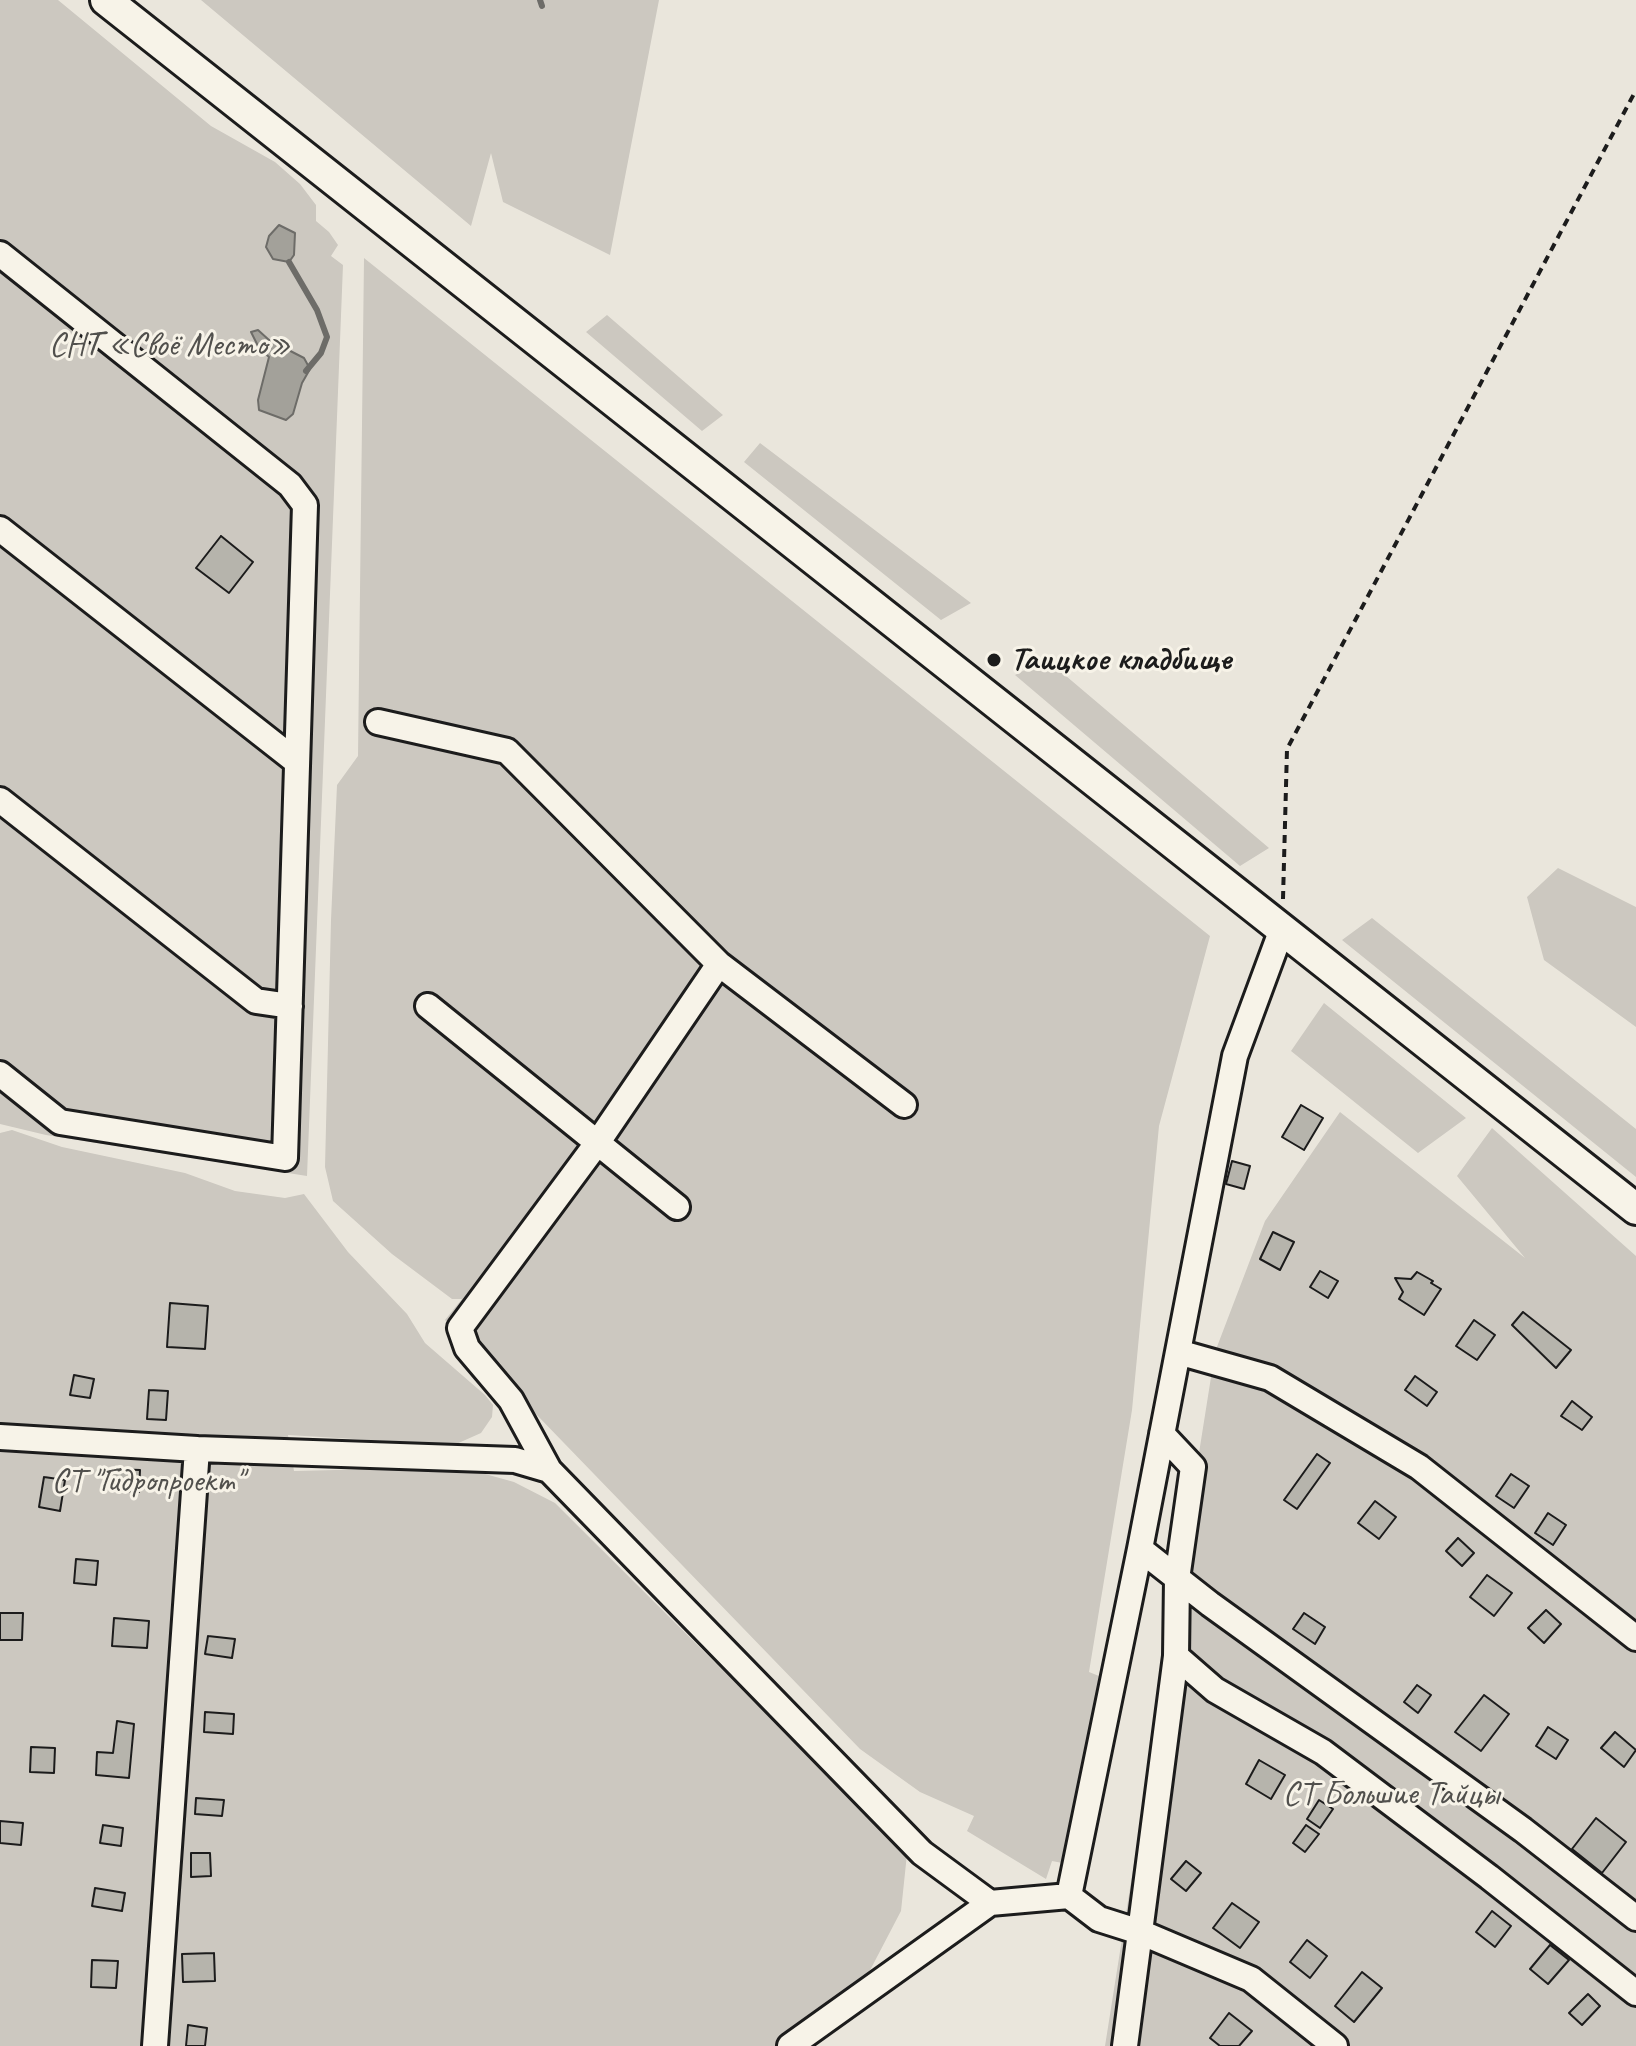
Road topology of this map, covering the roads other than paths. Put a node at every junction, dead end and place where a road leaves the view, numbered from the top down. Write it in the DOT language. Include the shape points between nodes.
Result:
graph roads {
  1 [pos="106,0"];
  2 [pos="0,254"];
  3 [pos="0,529"];
  4 [pos="378,722"];
  5 [pos="297,762"];
  6 [pos="0,800"];
  7 [pos="1282,929"];
  8 [pos="719,964"];
  9 [pos="290,1006"];
  10 [pos="428,1006"];
  11 [pos="0,1074"];
  12 [pos="904,1105"];
  13 [pos="598,1142"];
  14 [pos="677,1207"];
  15 [pos="1636,1209"];
  16 [pos="1178,1352"];
  17 [pos="1162,1434"];
  18 [pos="0,1437"];
  19 [pos="197,1449"];
  20 [pos="549,1470"];
  21 [pos="1140,1549"];
  22 [pos="1177,1579"];
  23 [pos="1636,1638"];
  24 [pos="1176,1656"];
  25 [pos="1069,1896"];
  26 [pos="990,1903"];
  27 [pos="1636,1918"];
  28 [pos="1140,1932"];
  29 [pos="1636,1993"];
  30 [pos="155,2046"];
  31 [pos="790,2046"];
  32 [pos="1125,2046"];
  33 [pos="1335,2046"];
  1 -- 7 [label="main road"];
  2 -- 5 [label="street" via="290,485 305,505"];
  3 -- 5 [label="street"];
  4 -- 8 [label="street" via="507,751"];
  5 -- 9 [label="street"];
  6 -- 9 [label="street" via="256,1001"];
  7 -- 15 [label="main road"];
  7 -- 16 [label="street" via="1235,1056"];
  8 -- 12 [label="street"];
  8 -- 13 [label="street"];
  9 -- 11 [label="street" via="285,1158 60,1122"];
  10 -- 13 [label="street"];
  13 -- 14 [label="street"];
  13 -- 20 [label="street" via="460,1328 467,1348 511,1400"];
  16 -- 17 [label="street"];
  16 -- 23 [label="street" via="1270,1378 1419,1467"];
  17 -- 21 [label="street"];
  17 -- 22 [label="street" via="1193,1467"];
  18 -- 19 [label="street"];
  19 -- 20 [label="street" via="515,1460"];
  19 -- 30 [label="street"];
  20 -- 26 [label="street" via="922,1853"];
  21 -- 22 [label="street"];
  21 -- 25 [label="street"];
  22 -- 24 [label="street"];
  22 -- 27 [label="street"];
  24 -- 28 [label="street"];
  24 -- 29 [label="street" via="1215,1690 1335,1761"];
  25 -- 26 [label="street"];
  25 -- 28 [label="street" via="1099,1919"];
  26 -- 31 [label="street"];
  28 -- 32 [label="street"];
  28 -- 33 [label="street" via="1251,1979"];
}
